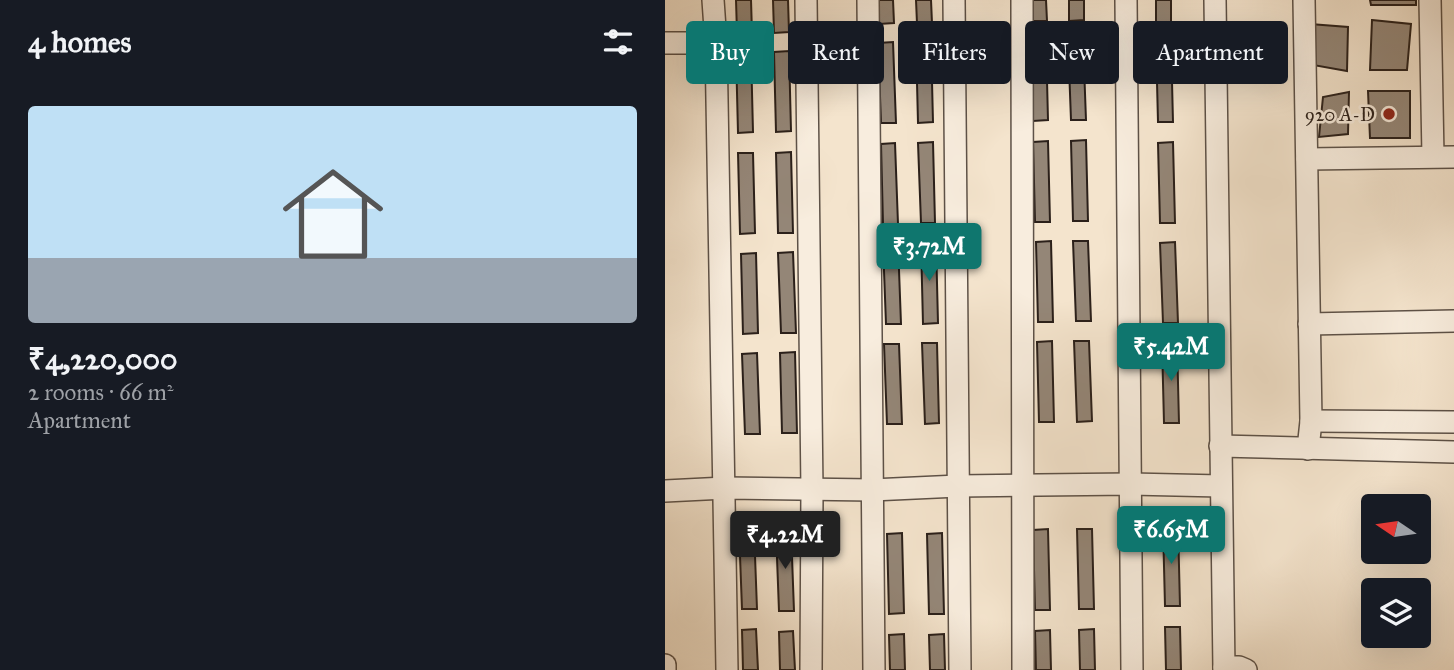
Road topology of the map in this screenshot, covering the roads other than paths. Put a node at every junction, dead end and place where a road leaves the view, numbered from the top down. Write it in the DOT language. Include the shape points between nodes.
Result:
graph roads {
  1 [pos="713,0"];
  2 [pos="806,0"];
  3 [pos="867,0"];
  4 [pos="954,0"];
  5 [pos="1023,0"];
  6 [pos="1126,0"];
  7 [pos="1215,0"];
  8 [pos="1304,0"];
  9 [pos="1430,0"];
  10 [pos="714,21"];
  11 [pos="665,43"];
  12 [pos="686,43"];
  13 [pos="717,84"];
  14 [pos="1443,157"];
  15 [pos="1307,159"];
  16 [pos="1454,321"];
  17 [pos="1310,324"];
  18 [pos="1311,421"];
  19 [pos="1454,422"];
  20 [pos="1220,446"];
  21 [pos="1308,449"];
  22 [pos="1454,452"];
  23 [pos="1131,484"];
  24 [pos="1022,485"];
  25 [pos="958,486"];
  26 [pos="1221,486"];
  27 [pos="725,488"];
  28 [pos="812,490"];
  29 [pos="872,490"];
  30 [pos="665,491"];
  31 [pos="1232,669"];
  32 [pos="727,670"];
  33 [pos="811,670"];
  34 [pos="874,670"];
  35 [pos="960,670"];
  36 [pos="1023,670"];
  37 [pos="1132,670"];
  1 -- 10 [label="street"];
  2 -- 28 [label="street"];
  3 -- 29 [label="street"];
  4 -- 25 [label="street"];
  5 -- 24 [label="street"];
  6 -- 23 [label="street"];
  7 -- 20 [label="street"];
  8 -- 15 [label="street"];
  9 -- 14 [label="street"];
  11 -- 12 [label="street"];
  13 -- 27 [label="street"];
  14 -- 15 [label="street"];
  15 -- 17 [label="street"];
  16 -- 17 [label="street"];
  17 -- 18 [label="street"];
  18 -- 19 [label="street"];
  18 -- 21 [label="street"];
  20 -- 21 [label="street"];
  20 -- 26 [label="street"];
  21 -- 22 [label="street"];
  23 -- 24 [label="street"];
  23 -- 26 [label="street"];
  23 -- 37 [label="street"];
  24 -- 25 [label="street"];
  24 -- 36 [label="street"];
  25 -- 29 [label="street"];
  25 -- 35 [label="street"];
  26 -- 31 [label="street"];
  27 -- 28 [label="street"];
  27 -- 30 [label="street"];
  27 -- 32 [label="street"];
  28 -- 29 [label="street"];
  28 -- 33 [label="street"];
  29 -- 34 [label="street"];
}
